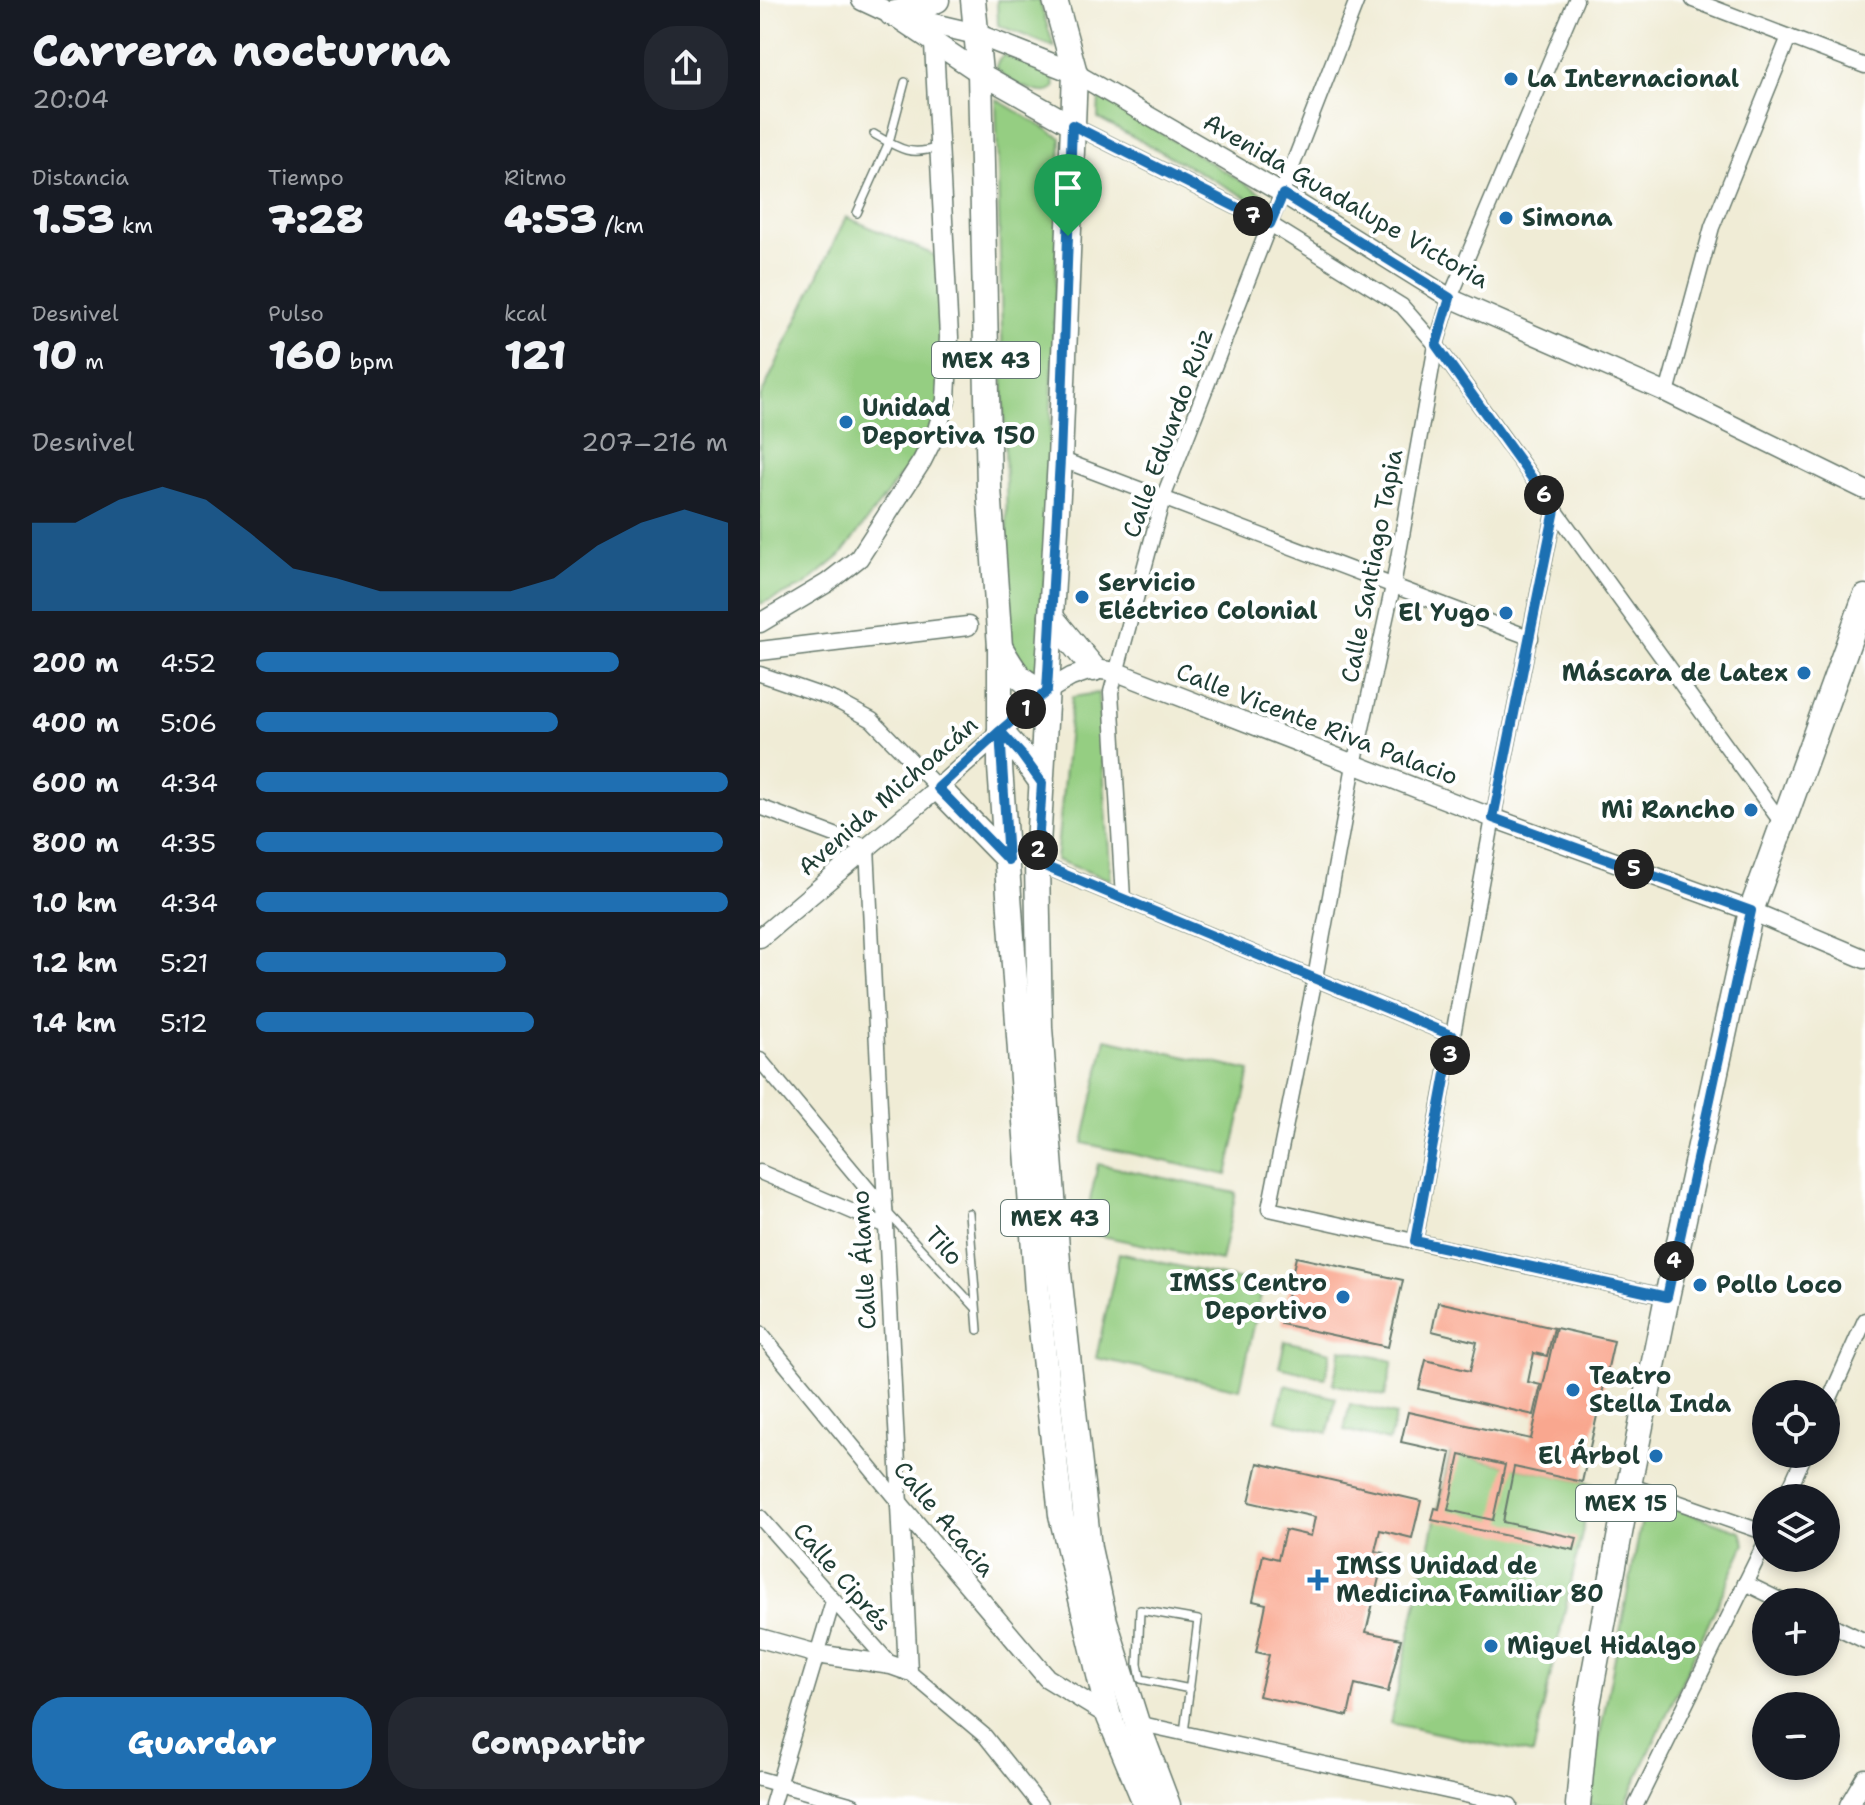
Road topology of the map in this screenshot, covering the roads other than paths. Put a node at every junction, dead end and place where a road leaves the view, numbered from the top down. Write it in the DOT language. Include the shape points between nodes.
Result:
graph roads {
  1 [pos="862,0"];
  2 [pos="937,0"];
  3 [pos="973,0"];
  4 [pos="1055,0"];
  5 [pos="1357,0"];
  6 [pos="1576,0"];
  7 [pos="1693,0"];
  8 [pos="892,14"];
  9 [pos="976,34"];
  10 [pos="1789,37"];
  11 [pos="934,44"];
  12 [pos="1865,66"];
  13 [pos="980,73"];
  14 [pos="1075,73"];
  15 [pos="905,82"];
  16 [pos="1072,125"];
  17 [pos="874,134"];
  18 [pos="889,142"];
  19 [pos="938,147"];
  20 [pos="1283,194"];
  21 [pos="857,213"];
  22 [pos="1270,224"];
  23 [pos="1450,298"];
  24 [pos="1436,345"];
  25 [pos="1667,393"];
  26 [pos="1060,459"];
  27 [pos="1865,490"];
  28 [pos="1163,498"];
  29 [pos="1555,510"];
  30 [pos="1393,586"];
  31 [pos="1865,597"];
  32 [pos="1051,617"];
  33 [pos="760,623"];
  34 [pos="968,626"];
  35 [pos="1531,638"];
  36 [pos="1000,647"];
  37 [pos="760,651"];
  38 [pos="1106,670"];
  39 [pos="760,674"];
  40 [pos="1047,691"];
  41 [pos="1000,731"];
  42 [pos="1354,765"];
  43 [pos="1042,783"];
  44 [pos="938,788"];
  45 [pos="760,807"];
  46 [pos="1493,818"];
  47 [pos="1784,826"];
  48 [pos="867,847"];
  49 [pos="1008,860"];
  50 [pos="1037,863"];
  51 [pos="1123,899"];
  52 [pos="1751,911"];
  53 [pos="760,938"];
  54 [pos="1865,959"];
  55 [pos="1315,978"];
  56 [pos="1453,1036"];
  57 [pos="760,1060"];
  58 [pos="760,1172"];
  59 [pos="885,1210"];
  60 [pos="969,1213"];
  61 [pos="886,1226"];
  62 [pos="1415,1241"];
  63 [pos="1667,1297"];
  64 [pos="975,1307"];
  65 [pos="1865,1320"];
  66 [pos="978,1330"];
  67 [pos="760,1333"];
  68 [pos="1838,1380"];
  69 [pos="1629,1485"];
  70 [pos="900,1505"];
  71 [pos="760,1517"];
  72 [pos="1752,1528"];
  73 [pos="1752,1569"];
  74 [pos="1745,1583"];
  75 [pos="1755,1588"];
  76 [pos="833,1601"];
  77 [pos="1840,1629"];
  78 [pos="760,1638"];
  79 [pos="1865,1641"];
  80 [pos="817,1654"];
  81 [pos="900,1668"];
  82 [pos="1190,1689"];
  83 [pos="1587,1710"];
  84 [pos="1109,1717"];
  85 [pos="1137,1723"];
  86 [pos="1184,1735"];
  87 [pos="1865,1778"];
  88 [pos="760,1779"];
  89 [pos="778,1784"];
  90 [pos="772,1805"];
  91 [pos="853,1805"];
  92 [pos="1040,1805"];
  93 [pos="1146,1805"];
  94 [pos="1168,1805"];
  95 [pos="1510,1805"];
  96 [pos="1562,1805"];
  97 [pos="1578,1805"];
  98 [pos="1636,1805"];
  99 [pos="1849,1805"];
  1 -- 8 [label="main road"];
  2 -- 8 [label="main road"];
  3 -- 9 [label="main road, MEX 43"];
  4 -- 14 [label="main road, MEX 43"];
  5 -- 20 [label="street, Calle Eduardo Ruiz"];
  6 -- 23 [label="street, Calle Santiago Tapia"];
  7 -- 10 [label="street"];
  8 -- 9 [label="main road, Avenida Guadalupe Victoria"];
  8 -- 11 [label="main road"];
  9 -- 13 [label="main road, MEX 43"];
  9 -- 14 [label="main road, Avenida Guadalupe Victoria"];
  10 -- 12 [label="street"];
  10 -- 25 [label="street" via="1712,227"];
  11 -- 13 [label="main road"];
  11 -- 19 [label="street"];
  13 -- 16 [label="main road"];
  13 -- 36 [label="main road, MEX 43" via="989,488"];
  14 -- 16 [label="main road, MEX 43"];
  14 -- 20 [label="street, Avenida Guadalupe Victoria"];
  15 -- 18 [label="lane"];
  16 -- 22 [label="street"];
  16 -- 26 [label="main road, MEX 43"];
  17 -- 18 [label="lane"];
  18 -- 19 [label="lane" via="919,153"];
  18 -- 21 [label="lane"];
  19 -- 33 [label="street" via="949,337 946,400 936,433 859,558"];
  20 -- 22 [label="street, Calle Eduardo Ruiz"];
  20 -- 23 [label="street, Avenida Guadalupe Victoria"];
  22 -- 24 [label="street" via="1402,306"];
  22 -- 28 [label="street, Calle Eduardo Ruiz"];
  23 -- 24 [label="street, Calle Santiago Tapia"];
  23 -- 25 [label="street, Avenida Guadalupe Victoria"];
  24 -- 29 [label="street"];
  24 -- 30 [label="street, Calle Santiago Tapia"];
  25 -- 27 [label="street, Avenida Guadalupe Victoria"];
  26 -- 28 [label="street"];
  26 -- 32 [label="main road, MEX 43"];
  28 -- 30 [label="street"];
  28 -- 38 [label="street, Calle Eduardo Ruiz"];
  29 -- 35 [label="street"];
  29 -- 47 [label="street"];
  30 -- 35 [label="street"];
  30 -- 42 [label="street, Calle Santiago Tapia"];
  31 -- 47 [label="main road, MEX 15"];
  32 -- 38 [label="main road"];
  32 -- 40 [label="main road, MEX 43"];
  34 -- 37 [label="street"];
  35 -- 46 [label="street"];
  36 -- 40 [label="main road" via="1021,680"];
  36 -- 41 [label="main road, MEX 43"];
  38 -- 40 [label="street" via="1071,677"];
  38 -- 42 [label="street, Calle Vicente Riva Palacio"];
  38 -- 51 [label="street, Calle Eduardo Ruiz"];
  39 -- 44 [label="street" via="835,700 872,720"];
  40 -- 41 [label="street, Avenida Michoacán"];
  40 -- 43 [label="main road, MEX 43"];
  41 -- 43 [label="main road"];
  41 -- 44 [label="street, Avenida Michoacán"];
  41 -- 49 [label="main road, MEX 43"];
  42 -- 46 [label="street, Calle Vicente Riva Palacio"];
  42 -- 55 [label="street, Calle Santiago Tapia"];
  43 -- 50 [label="main road, MEX 43"];
  44 -- 48 [label="street, Avenida Michoacán"];
  44 -- 49 [label="main road"];
  45 -- 48 [label="street"];
  46 -- 52 [label="street, Calle Vicente Riva Palacio"];
  46 -- 56 [label="street"];
  47 -- 52 [label="main road, MEX 15"];
  48 -- 53 [label="street, Avenida Michoacán"];
  48 -- 59 [label="street, Calle Álamo"];
  49 -- 84 [label="main road, MEX 43" via="1037,1292 1061,1515"];
  50 -- 51 [label="street"];
  50 -- 85 [label="main road, MEX 43" via="1040,1028 1059,1274 1089,1548"];
  51 -- 55 [label="street"];
  52 -- 54 [label="street, Calle Vicente Riva Palacio"];
  52 -- 63 [label="main road, MEX 15"];
  55 -- 56 [label="street"];
  55 -- 62 [label="street, Calle Santiago Tapia" via="1269,1209"];
  56 -- 62 [label="street"];
  57 -- 59 [label="street"];
  58 -- 61 [label="street"];
  59 -- 61 [label="street, Calle Álamo"];
  59 -- 64 [label="lane, Tilo"];
  60 -- 64 [label="lane"];
  61 -- 70 [label="street, Calle Álamo"];
  62 -- 63 [label="street"];
  63 -- 69 [label="main road, MEX 15"];
  64 -- 66 [label="lane"];
  65 -- 68 [label="street"];
  67 -- 70 [label="street, Calle Acacia"];
  69 -- 72 [label="street"];
  69 -- 83 [label="main road, MEX 15"];
  70 -- 81 [label="street, Calle Álamo"];
  70 -- 84 [label="street, Calle Acacia" via="1047,1678"];
  71 -- 76 [label="street, Calle Ciprés"];
  73 -- 74 [label="street"];
  74 -- 75 [label="street"];
  74 -- 98 [label="street"];
  76 -- 80 [label="street"];
  76 -- 81 [label="street, Calle Ciprés"];
  77 -- 79 [label="street"];
  78 -- 80 [label="street"];
  80 -- 81 [label="street"];
  80 -- 89 [label="street"];
  81 -- 92 [label="street, Calle Ciprés" via="985,1736"];
  82 -- 82 [label="lane" via="1198,1620 1140,1610 1141,1679"];
  82 -- 86 [label="lane"];
  83 -- 96 [label="main road, MEX 15"];
  83 -- 97 [label="main road, MEX 15"];
  84 -- 85 [label="street"];
  84 -- 93 [label="main road, MEX 43"];
  85 -- 86 [label="street"];
  85 -- 94 [label="main road, MEX 43"];
  86 -- 95 [label="street"];
  87 -- 99 [label="street"];
  88 -- 89 [label="street"];
  89 -- 90 [label="street"];
  89 -- 91 [label="street"];
}
